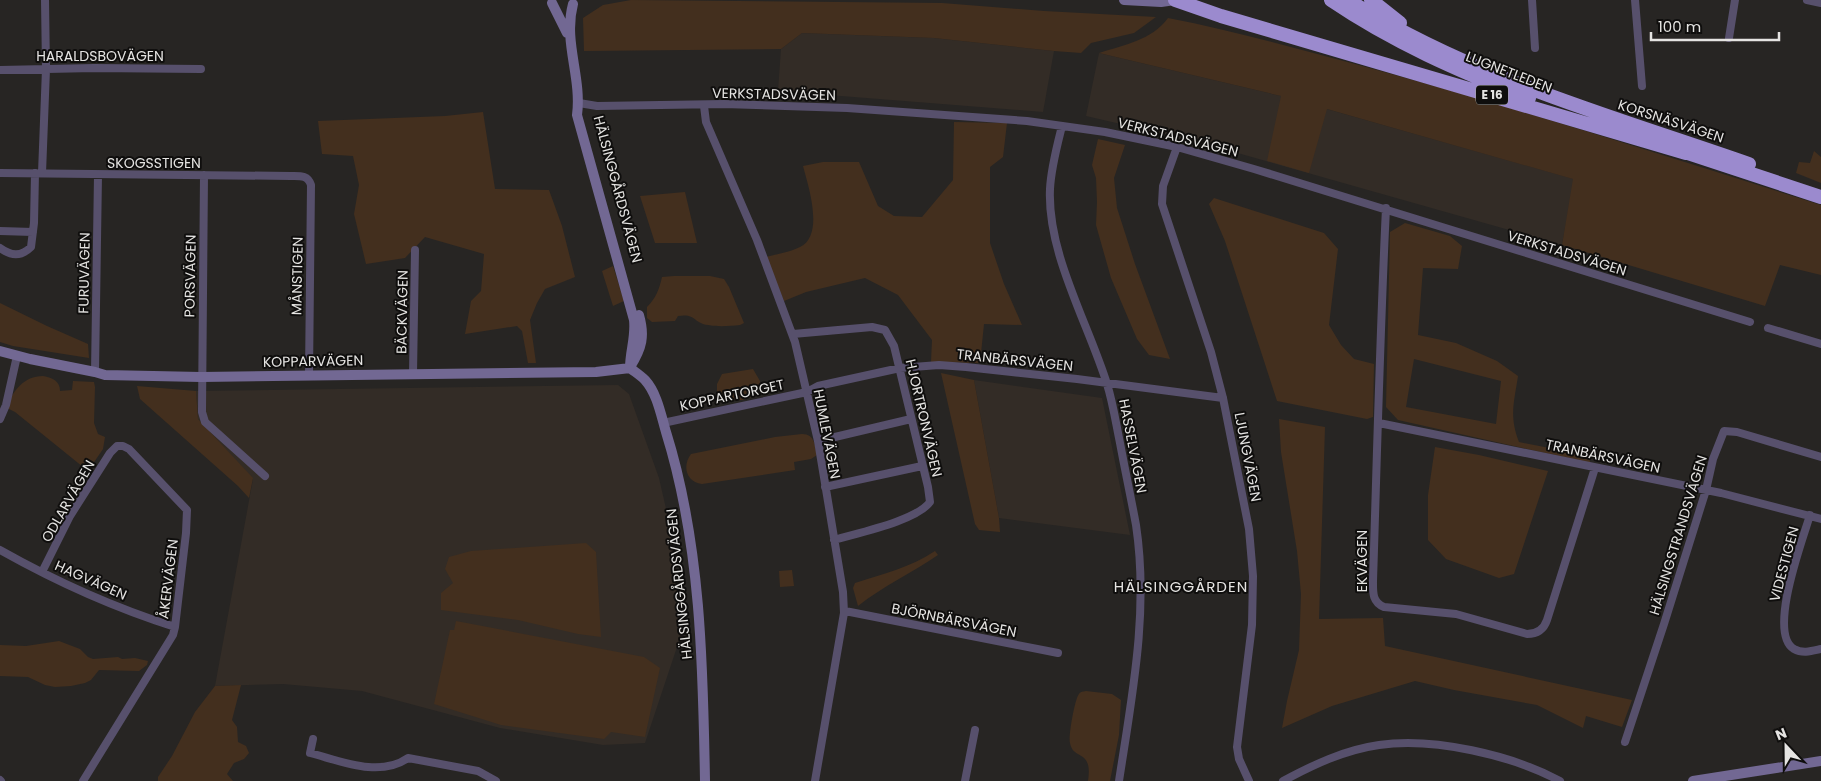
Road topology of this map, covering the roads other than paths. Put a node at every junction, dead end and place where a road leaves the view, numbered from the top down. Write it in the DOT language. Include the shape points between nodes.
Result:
graph roads {
  1 [pos="45,0"];
  2 [pos="1124,0"];
  3 [pos="1175,0"];
  4 [pos="1331,0"];
  5 [pos="1348,0"];
  6 [pos="1371,0"];
  7 [pos="1532,0"];
  8 [pos="1636,0"];
  9 [pos="1735,0"];
  10 [pos="1807,0"];
  11 [pos="550,2"];
  12 [pos="575,2"];
  13 [pos="1821,3"];
  14 [pos="569,36"];
  15 [pos="1729,38"];
  16 [pos="1535,48"];
  17 [pos="46,69"];
  18 [pos="201,69"];
  19 [pos="0,70"];
  20 [pos="1512,80"];
  21 [pos="1642,86"];
  22 [pos="578,103"];
  23 [pos="704,106"];
  24 [pos="1062,126"];
  25 [pos="1177,147"];
  26 [pos="1686,153"];
  27 [pos="0,173"];
  28 [pos="38,173"];
  29 [pos="98,175"];
  30 [pos="204,175"];
  31 [pos="307,178"];
  32 [pos="1821,187"];
  33 [pos="1821,196"];
  34 [pos="1386,208"];
  35 [pos="0,231"];
  36 [pos="33,232"];
  37 [pos="0,248"];
  38 [pos="415,250"];
  39 [pos="1750,322"];
  40 [pos="1768,328"];
  41 [pos="793,334"];
  42 [pos="1821,344"];
  43 [pos="0,351"];
  44 [pos="17,356"];
  45 [pos="630,368"];
  46 [pos="900,368"];
  47 [pos="95,372"];
  48 [pos="413,374"];
  49 [pos="309,375"];
  50 [pos="201,377"];
  51 [pos="1107,384"];
  52 [pos="807,392"];
  53 [pos="1223,398"];
  54 [pos="0,419"];
  55 [pos="911,419"];
  56 [pos="663,423"];
  57 [pos="1379,423"];
  58 [pos="818,441"];
  59 [pos="118,446"];
  60 [pos="1821,457"];
  61 [pos="922,466"];
  62 [pos="1595,468"];
  63 [pos="265,476"];
  64 [pos="825,487"];
  65 [pos="1706,490"];
  66 [pos="1810,516"];
  67 [pos="1821,519"];
  68 [pos="834,540"];
  69 [pos="0,550"];
  70 [pos="42,572"];
  71 [pos="844,611"];
  72 [pos="175,627"];
  73 [pos="1821,649"];
  74 [pos="1058,653"];
  75 [pos="975,730"];
  76 [pos="313,739"];
  77 [pos="1625,742"];
  78 [pos="1821,761"];
  79 [pos="83,781"];
  80 [pos="496,781"];
  81 [pos="705,781"];
  82 [pos="815,781"];
  83 [pos="965,781"];
  84 [pos="1119,781"];
  85 [pos="1249,781"];
  86 [pos="1283,781"];
  87 [pos="1560,781"];
  88 [pos="1693,781"];
  1 -- 17 [label="street"];
  2 -- 3 [label="street"];
  3 -- 26 [label="highway, E 16"];
  4 -- 26 [label="highway, LUGNETLEDEN / E 16" via="1400,42 1462,72"];
  5 -- 20 [label="highway, LUGNETLEDEN / E 16" via="1435,49"];
  6 -- 20 [label="highway, E 16" via="1405,27"];
  7 -- 16 [label="street"];
  8 -- 21 [label="street"];
  9 -- 15 [label="street"];
  10 -- 13 [label="street"];
  11 -- 12 [label="street" via="560,6"];
  11 -- 14 [label="street, HÄLSINGGÅRDSVÄGEN"];
  12 -- 14 [label="street, HÄLSINGGÅRDSVÄGEN" via="569,18"];
  14 -- 22 [label="street, HÄLSINGGÅRDSVÄGEN"];
  17 -- 18 [label="street, HARALDSBOVÄGEN"];
  17 -- 19 [label="street, HARALDSBOVÄGEN"];
  17 -- 28 [label="street"];
  20 -- 32 [label="highway, KORSNÄSVÄGEN / E 16" via="1623,122"];
  22 -- 23 [label="street, VERKSTADSVÄGEN" via="598,106"];
  22 -- 45 [label="street, HÄLSINGGÅRDSVÄGEN" via="578,122 634,320"];
  23 -- 24 [label="street, VERKSTADSVÄGEN" via="847,108"];
  23 -- 41 [label="street, HUMLEVÄGEN" via="708,128 757,240"];
  24 -- 25 [label="street, VERKSTADSVÄGEN"];
  24 -- 51 [label="street, HASSELVÄGEN" via="1050,188 1054,234"];
  25 -- 34 [label="street, VERKSTADSVÄGEN"];
  25 -- 53 [label="street, LJUNGVÄGEN" via="1164,186 1162,208 1211,352"];
  26 -- 33 [label="highway, KORSNÄSVÄGEN / E 16"];
  27 -- 28 [label="street, SKOGSSTIGEN"];
  28 -- 29 [label="street, SKOGSSTIGEN"];
  28 -- 36 [label="street"];
  29 -- 30 [label="street, SKOGSSTIGEN"];
  29 -- 47 [label="street, FURUVÄGEN"];
  30 -- 31 [label="street, SKOGSSTIGEN"];
  30 -- 50 [label="street, PORSVÄGEN"];
  31 -- 49 [label="street, MÅNSTIGEN" via="311,185"];
  34 -- 39 [label="street, VERKSTADSVÄGEN"];
  34 -- 57 [label="street, EKVÄGEN"];
  35 -- 36 [label="street"];
  36 -- 37 [label="street" via="31,247 23,253 12,254"];
  38 -- 48 [label="street, BÄCKVÄGEN"];
  40 -- 42 [label="street"];
  41 -- 46 [label="street, HJORTRONVÄGEN" via="881,328 891,339"];
  41 -- 52 [label="street, HUMLEVÄGEN"];
  43 -- 44 [label="street, KOPPARVÄGEN"];
  44 -- 47 [label="street, KOPPARVÄGEN"];
  44 -- 54 [label="street"];
  45 -- 48 [label="street, KOPPARVÄGEN" via="596,372"];
  45 -- 56 [label="street, HÄLSINGGÅRDSVÄGEN" via="645,380"];
  46 -- 51 [label="street, TRANBÄRSVÄGEN" via="966,367"];
  46 -- 52 [label="street, TRANBÄRSVÄGEN" via="818,386"];
  46 -- 55 [label="street, HJORTRONVÄGEN"];
  47 -- 50 [label="street, KOPPARVÄGEN" via="105,375"];
  48 -- 49 [label="street, KOPPARVÄGEN"];
  49 -- 50 [label="street, KOPPARVÄGEN"];
  50 -- 63 [label="street, PORSVÄGEN" via="205,422"];
  51 -- 53 [label="street, TRANBÄRSVÄGEN"];
  51 -- 84 [label="street, HASSELVÄGEN" via="1136,524 1142,592 1135,676"];
  52 -- 56 [label="street, KOPPARTORGET"];
  52 -- 58 [label="street, HUMLEVÄGEN"];
  53 -- 85 [label="street, LJUNGVÄGEN" via="1249,529 1253,576 1252,625 1238,735 1239,759"];
  55 -- 58 [label="street"];
  55 -- 61 [label="street, HJORTRONVÄGEN"];
  56 -- 81 [label="street, HÄLSINGGÅRDSVÄGEN" via="681,490 692,556 702,673"];
  57 -- 62 [label="street, TRANBÄRSVÄGEN"];
  57 -- 62 [label="street, EKVÄGEN" via="1373,591 1377,603 1384,607 1456,614 1527,634 1542,629"];
  58 -- 64 [label="street, HUMLEVÄGEN"];
  59 -- 70 [label="street, ODLARVÄGEN" via="110,453 70,516"];
  59 -- 72 [label="street, ÅKERVÄGEN" via="128,449 187,510"];
  60 -- 65 [label="street, HÄLSINGSTRANDSVÄGEN" via="1724,431"];
  61 -- 64 [label="street"];
  61 -- 68 [label="street, HJORTRONVÄGEN" via="930,501 923,509"];
  62 -- 65 [label="street, TRANBÄRSVÄGEN"];
  64 -- 68 [label="street, HUMLEVÄGEN"];
  65 -- 66 [label="street, TRANBÄRSVÄGEN"];
  65 -- 77 [label="street, HÄLSINGSTRANDSVÄGEN"];
  66 -- 67 [label="street, TRANBÄRSVÄGEN"];
  66 -- 73 [label="street, VIDESTIGEN" via="1786,600 1784,628 1788,642 1796,650"];
  68 -- 71 [label="street, HUMLEVÄGEN"];
  69 -- 70 [label="street, HAGVÄGEN"];
  70 -- 72 [label="street, HAGVÄGEN" via="95,597"];
  71 -- 74 [label="street, BJÖRNBÄRSVÄGEN"];
  71 -- 82 [label="street, HUMLEVÄGEN"];
  72 -- 79 [label="street, ÅKERVÄGEN" via="156,664"];
  75 -- 83 [label="street"];
  76 -- 80 [label="street" via="310,754 349,763 384,768 408,758 478,772"];
  78 -- 88 [label="street"];
  86 -- 87 [label="street" via="1313,765 1350,752 1378,745 1409,744 1452,747 1490,755 1540,770"];
}
